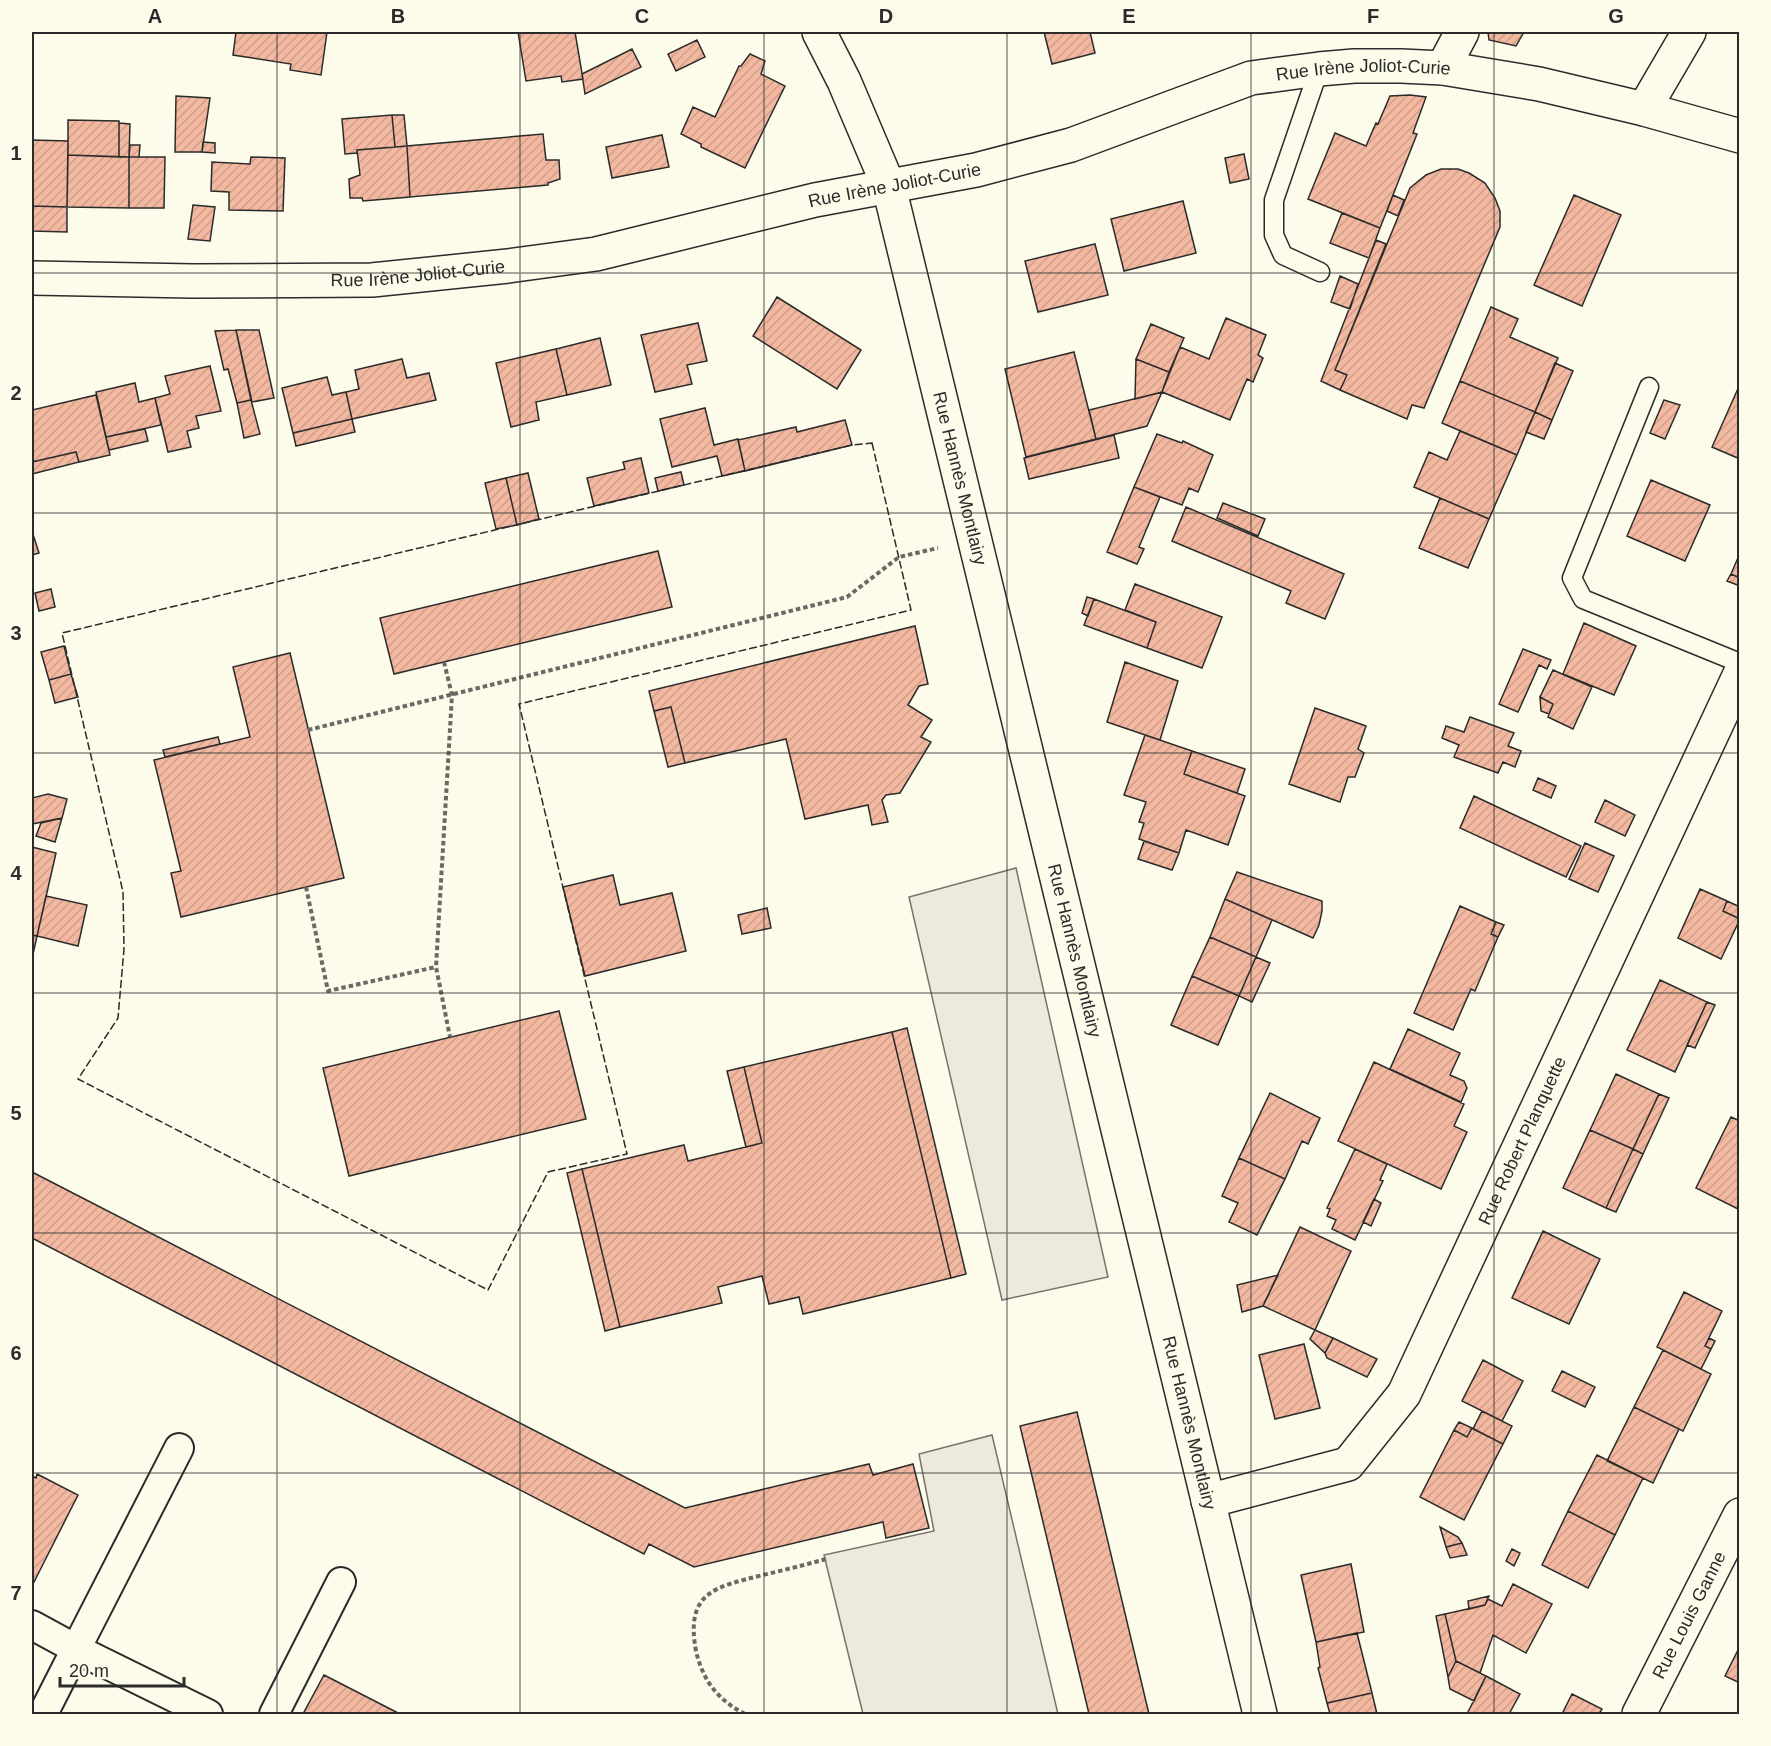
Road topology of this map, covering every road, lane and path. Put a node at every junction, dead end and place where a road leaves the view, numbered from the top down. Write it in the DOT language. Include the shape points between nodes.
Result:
graph roads {
  1 [pos="819,32"];
  2 [pos="1462,32"];
  3 [pos="1689,32"];
  4 [pos="1443,68"];
  5 [pos="1319,69"];
  6 [pos="1644,109"];
  7 [pos="1740,136"];
  8 [pos="889,187"];
  9 [pos="1320,272"];
  10 [pos="32,278"];
  11 [pos="1649,387"];
  12 [pos="974,540"];
  13 [pos="444,662"];
  14 [pos="1740,663"];
  15 [pos="1740,674"];
  16 [pos="452,695"];
  17 [pos="308,730"];
  18 [pos="306,887"];
  19 [pos="436,967"];
  20 [pos="450,1037"];
  21 [pos="179,1448"];
  22 [pos="1208,1501"];
  23 [pos="1740,1515"];
  24 [pos="826,1559"];
  25 [pos="341,1582"];
  26 [pos="32,1625"];
  27 [pos="76,1649"];
  28 [pos="42,1714"];
  29 [pos="208,1714"];
  30 [pos="274,1714"];
  31 [pos="745,1714"];
  32 [pos="1260,1714"];
  33 [pos="1639,1714"];
  1 -- 8 [label="street, Rue Hannès Montlairy"];
  2 -- 4 [label="street"];
  3 -- 6 [label="street"];
  4 -- 5 [label="street, Rue Irène Joliot-Curie"];
  4 -- 6 [label="street, Rue Irène Joliot-Curie" via="1539,84"];
  5 -- 8 [label="street, Rue Irène Joliot-Curie" via="1251,78 1071,145"];
  5 -- 9 [label="lane" via="1275,200 1274,235 1283,255"];
  6 -- 7 [label="street, Rue Irène Joliot-Curie"];
  8 -- 10 [label="street, Rue Irène Joliot-Curie" via="815,200 596,254 508,266 372,280"];
  8 -- 12 [label="street, Rue Hannès Montlairy"];
  11 -- 14 [label="lane" via="1572,578 1583,599"];
  12 -- 16 [label="path" via="899,557 847,597"];
  12 -- 22 [label="street, Rue Hannès Montlairy"];
  13 -- 16 [label="path"];
  15 -- 22 [label="street, Rue Robert Planquette" via="1404,1394 1348,1464"];
  16 -- 17 [label="path"];
  16 -- 19 [label="path"];
  18 -- 19 [label="path" via="328,991"];
  19 -- 20 [label="path"];
  21 -- 27 [label="street"];
  22 -- 32 [label="street, Rue Hannès Montlairy"];
  23 -- 33 [label="street, Rue Louis Ganne"];
  24 -- 31 [label="path" via="721,1586 706,1596 696,1610 694,1637 702,1672 712,1690"];
  25 -- 30 [label="street"];
  26 -- 27 [label="street"];
  27 -- 28 [label="street"];
  27 -- 29 [label="street"];
}
